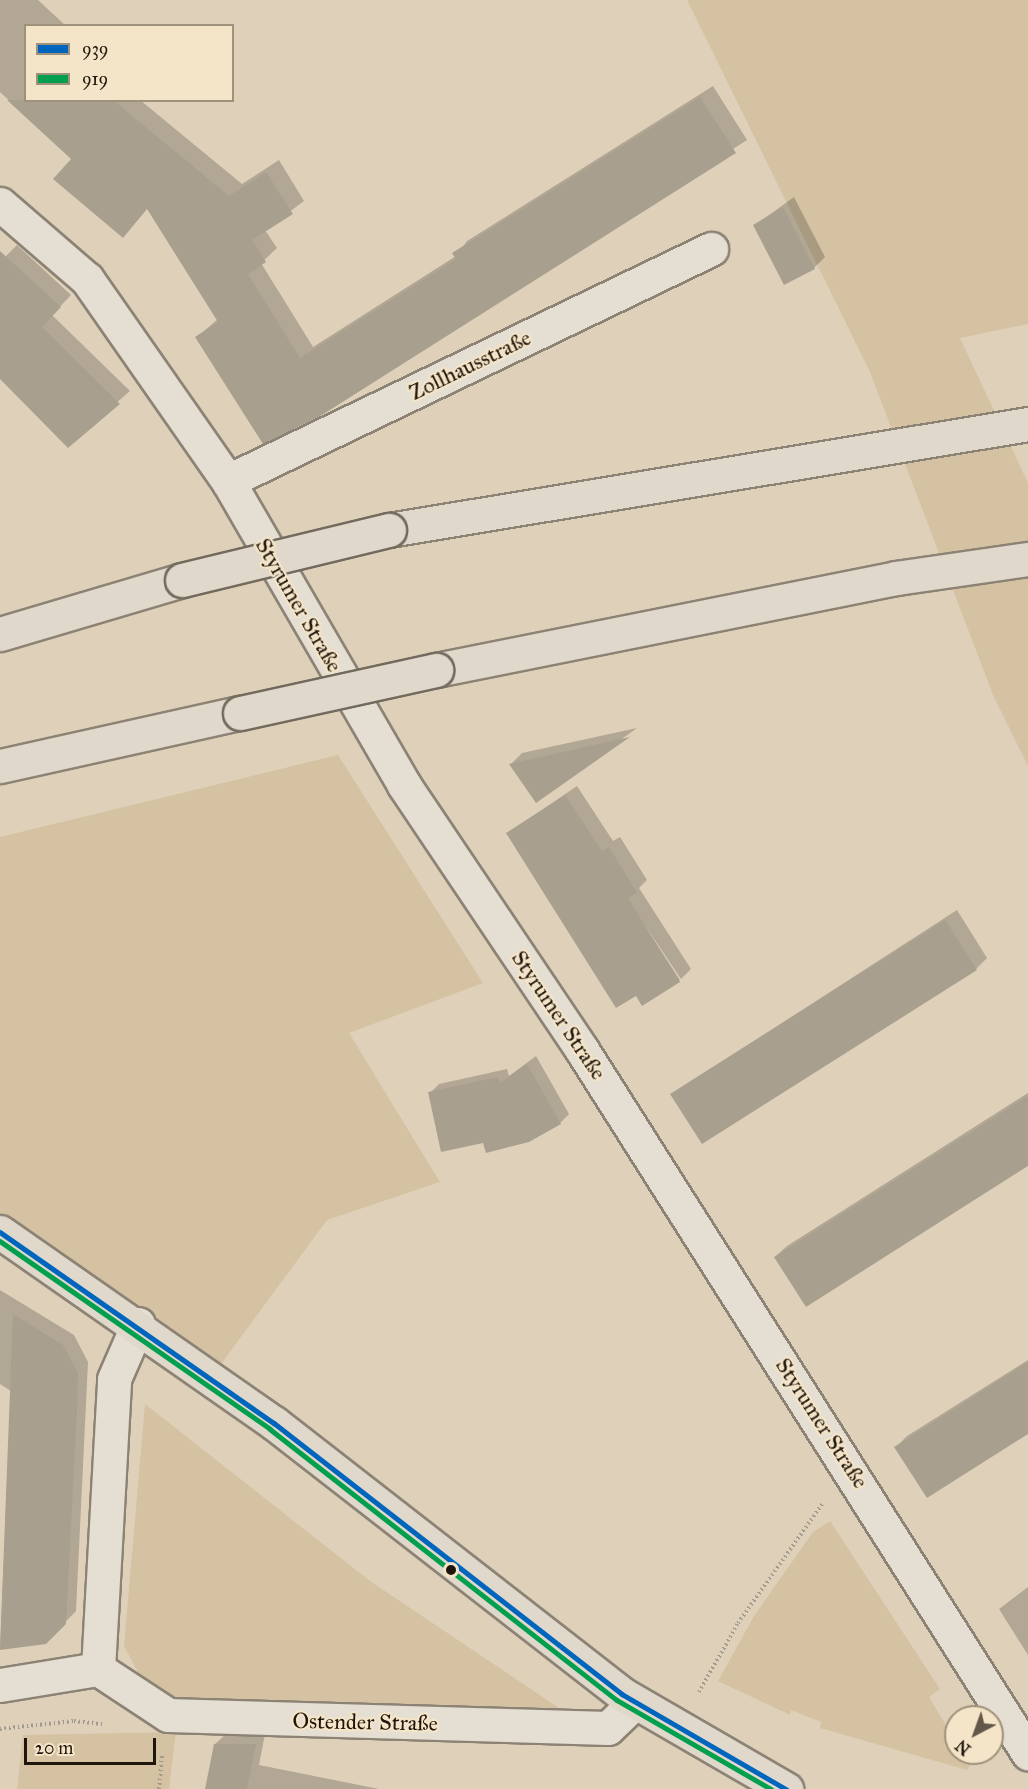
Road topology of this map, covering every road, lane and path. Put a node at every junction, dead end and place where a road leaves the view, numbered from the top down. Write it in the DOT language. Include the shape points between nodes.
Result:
graph roads {
  1 [pos="0,204"];
  2 [pos="711,249"];
  3 [pos="1028,424"];
  4 [pos="228,480"];
  5 [pos="1028,559"];
  6 [pos="0,634"];
  7 [pos="0,766"];
  8 [pos="0,1232"];
  9 [pos="138,1324"];
  10 [pos="858,1478"];
  11 [pos="98,1668"];
  12 [pos="0,1685"];
  13 [pos="635,1702"];
  14 [pos="105,1724"];
  15 [pos="0,1729"];
  16 [pos="678,1730"];
  17 [pos="1028,1753"];
  18 [pos="786,1789"];
  1 -- 4 [label="street, Styrumer Straße" via="87,279"];
  2 -- 4 [label="street, Zollhausstraße"];
  3 -- 6 [label="main road, bridge" via="389,530 182,580"];
  4 -- 10 [label="street, Styrumer Straße" via="404,785"];
  5 -- 7 [label="main road, bridge" via="896,578 436,670"];
  8 -- 9 [label="main road"];
  9 -- 11 [label="street" via="114,1379"];
  9 -- 13 [label="main road"];
  10 -- 16 [label="path" via="820,1505 738,1623"];
  10 -- 17 [label="street, Styrumer Straße"];
  11 -- 12 [label="street"];
  11 -- 13 [label="street, Ostender Straße" via="168,1715 608,1728"];
  13 -- 16 [label="main road"];
  14 -- 15 [label="path" via="74,1721"];
  16 -- 18 [label="main road"];
}
